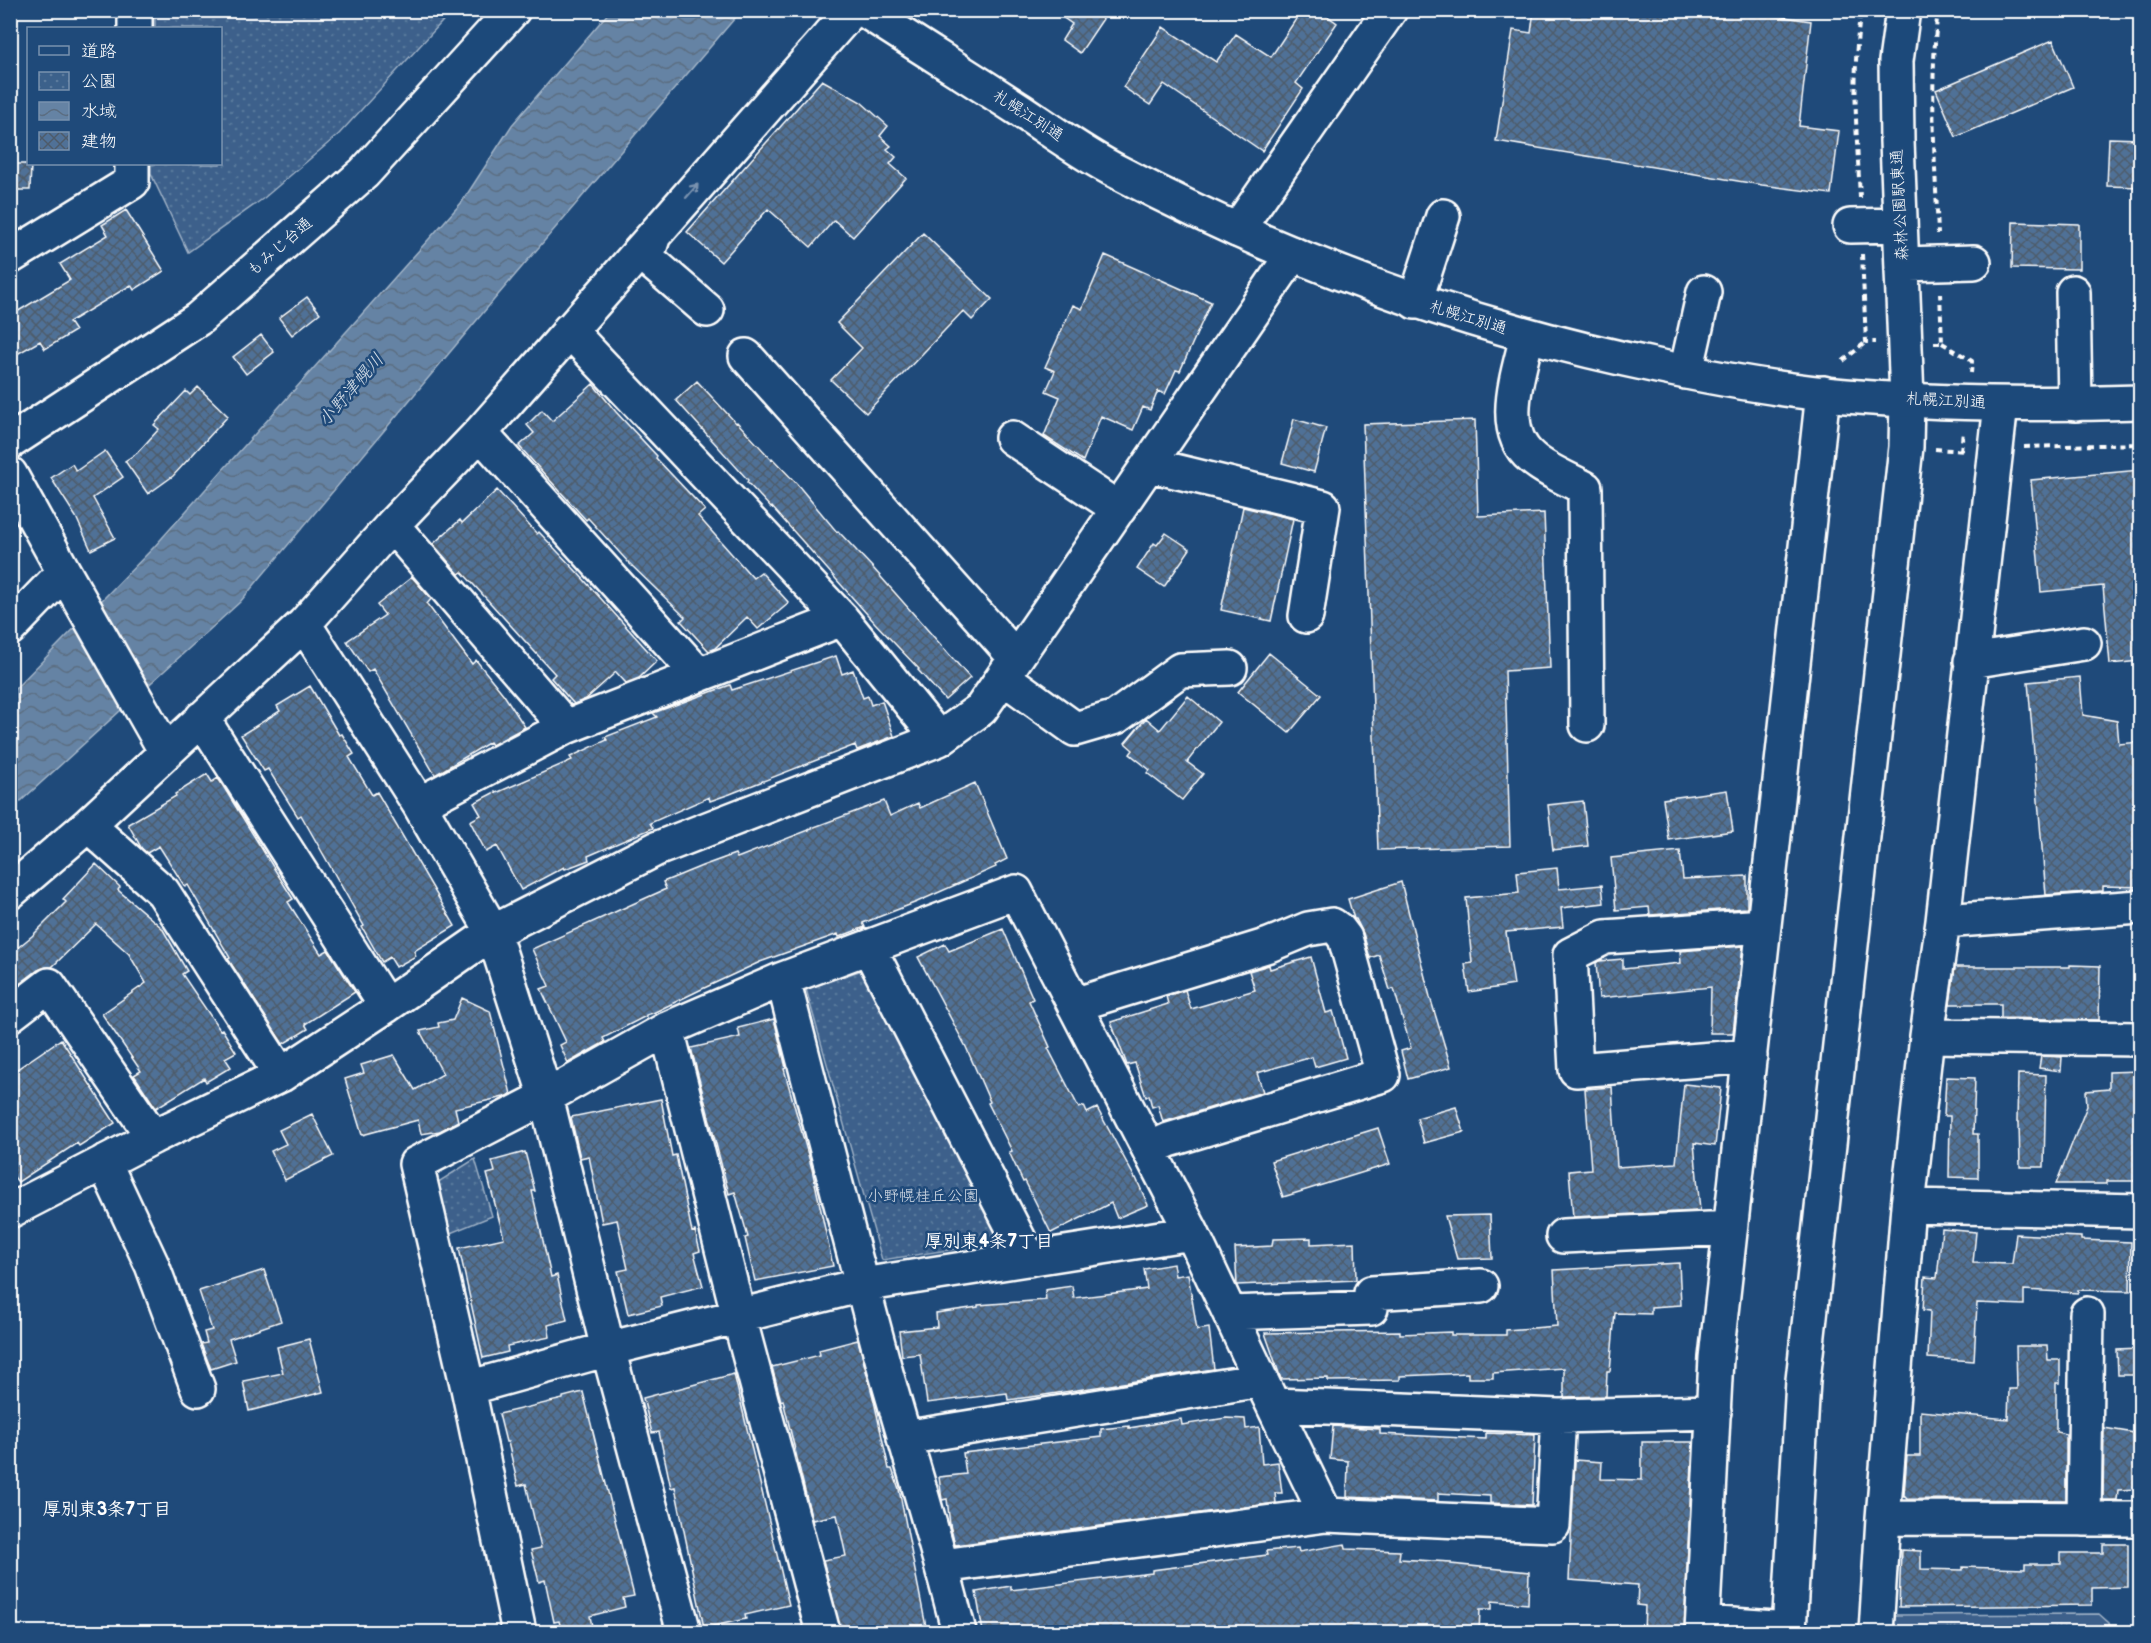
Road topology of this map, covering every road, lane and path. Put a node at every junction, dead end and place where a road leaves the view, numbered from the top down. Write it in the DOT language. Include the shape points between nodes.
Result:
graph roads {
  1 [pos="135,10"];
  2 [pos="852,10"];
  3 [pos="864,10"];
  4 [pos="1390,10"];
  5 [pos="1861,10"];
  6 [pos="1903,10"];
  7 [pos="1938,10"];
  8 [pos="511,11"];
  9 [pos="135,27"];
  10 [pos="132,165"];
  11 [pos="1443,216"];
  12 [pos="1900,225"];
  13 [pos="1855,226"];
  14 [pos="1237,230"];
  15 [pos="654,235"];
  16 [pos="1293,254"];
  17 [pos="10,257"];
  18 [pos="1974,262"];
  19 [pos="1939,263"];
  20 [pos="1902,264"];
  21 [pos="1704,292"];
  22 [pos="2073,292"];
  23 [pos="1415,302"];
  24 [pos="706,310"];
  25 [pos="569,330"];
  26 [pos="1527,336"];
  27 [pos="1866,342"];
  28 [pos="1877,342"];
  29 [pos="1928,342"];
  30 [pos="1942,343"];
  31 [pos="746,356"];
  32 [pos="1843,361"];
  33 [pos="1686,372"];
  34 [pos="1971,372"];
  35 [pos="1823,393"];
  36 [pos="1907,399"];
  37 [pos="2140,402"];
  38 [pos="2001,404"];
  39 [pos="2074,404"];
  40 [pos="480,433"];
  41 [pos="1962,435"];
  42 [pos="1011,438"];
  43 [pos="10,442"];
  44 [pos="2140,444"];
  45 [pos="1934,449"];
  46 [pos="1961,451"];
  47 [pos="1995,451"];
  48 [pos="1150,465"];
  49 [pos="10,474"];
  50 [pos="1119,509"];
  51 [pos="392,525"];
  52 [pos="64,572"];
  53 [pos="1306,616"];
  54 [pos="842,619"];
  55 [pos="304,624"];
  56 [pos="10,628"];
  57 [pos="2084,643"];
  58 [pos="1971,661"];
  59 [pos="1010,668"];
  60 [pos="1230,668"];
  61 [pos="699,675"];
  62 [pos="202,718"];
  63 [pos="1587,725"];
  64 [pos="566,727"];
  65 [pos="939,739"];
  66 [pos="166,752"];
  67 [pos="419,804"];
  68 [pos="88,825"];
  69 [pos="10,892"];
  70 [pos="2140,907"];
  71 [pos="1942,921"];
  72 [pos="1764,926"];
  73 [pos="493,932"];
  74 [pos="869,948"];
  75 [pos="783,979"];
  76 [pos="1074,1005"];
  77 [pos="386,1006"];
  78 [pos="10,1015"];
  79 [pos="668,1029"];
  80 [pos="1927,1036"];
  81 [pos="2140,1039"];
  82 [pos="1750,1056"];
  83 [pos="281,1075"];
  84 [pos="546,1097"];
  85 [pos="153,1137"];
  86 [pos="1149,1149"];
  87 [pos="104,1162"];
  88 [pos="1908,1206"];
  89 [pos="10,1211"];
  90 [pos="2140,1211"];
  91 [pos="1730,1228"];
  92 [pos="1192,1233"];
  93 [pos="1563,1236"];
  94 [pos="1029,1259"];
  95 [pos="862,1285"];
  96 [pos="1481,1286"];
  97 [pos="1230,1313"];
  98 [pos="2087,1314"];
  99 [pos="739,1317"];
  100 [pos="608,1348"];
  101 [pos="468,1388"];
  102 [pos="198,1389"];
  103 [pos="1267,1393"];
  104 [pos="1714,1412"];
  105 [pos="1559,1416"];
  106 [pos="904,1438"];
  107 [pos="1326,1515"];
  108 [pos="1883,1518"];
  109 [pos="2084,1519"];
  110 [pos="2140,1519"];
  111 [pos="942,1566"];
  112 [pos="1702,1628"];
  113 [pos="1789,1631"];
  114 [pos="519,1632"];
  115 [pos="684,1632"];
  116 [pos="823,1632"];
  117 [pos="959,1632"];
  118 [pos="1876,1632"];
  1 -- 9 [label="main road"];
  15 -- 2 [label="main road, one-way"];
  3 -- 14 [label="main road, 札幌江別通" via="1104,165"];
  4 -- 14 [label="main road"];
  5 -- 13 [label="path"];
  6 -- 12 [label="main road, 森林公園駅東通" via="1896,61"];
  7 -- 19 [label="path" via="1933,58"];
  8 -- 43 [label="main road, もみじ台通" via="364,173 198,319"];
  10 -- 17 [label="main road" via="132,182"];
  11 -- 23 [label="main road"];
  12 -- 13 [label="main road"];
  12 -- 20 [label="main road, 森林公園駅東通"];
  13 -- 27 [label="path"];
  14 -- 16 [label="main road, 札幌江別通"];
  15 -- 24 [label="main road" via="649,260"];
  15 -- 25 [label="main road"];
  16 -- 23 [label="main road, 札幌江別通"];
  16 -- 48 [label="main road"];
  18 -- 19 [label="main road"];
  19 -- 20 [label="main road"];
  19 -- 30 [label="path"];
  20 -- 36 [label="main road, 森林公園駅東通"];
  21 -- 33 [label="main road"];
  22 -- 39 [label="main road"];
  23 -- 26 [label="main road, 札幌江別通"];
  25 -- 40 [label="main road"];
  25 -- 54 [label="main road"];
  26 -- 33 [label="main road, 札幌江別通"];
  26 -- 63 [label="main road" via="1512,410 1518,442 1532,458 1585,488"];
  27 -- 28 [label="path"];
  27 -- 32 [label="path"];
  29 -- 30 [label="path"];
  30 -- 34 [label="path" via="1972,362"];
  31 -- 59 [label="main road"];
  33 -- 35 [label="main road, 札幌江別通"];
  35 -- 36 [label="main road, 札幌江別通"];
  35 -- 72 [label="main road"];
  36 -- 38 [label="main road, 札幌江別通"];
  36 -- 113 [label="main road, 森林公園駅東通" via="1906,447 1803,1380"];
  37 -- 39 [label="main road, 札幌江別通"];
  38 -- 39 [label="main road, 札幌江別通"];
  38 -- 47 [label="main road"];
  40 -- 51 [label="main road"];
  40 -- 61 [label="main road"];
  41 -- 46 [label="path"];
  42 -- 50 [label="main road"];
  44 -- 47 [label="path" via="2035,446"];
  45 -- 46 [label="path"];
  46 -- 47 [label="path"];
  47 -- 58 [label="main road"];
  48 -- 50 [label="main road"];
  48 -- 53 [label="main road" via="1323,507"];
  49 -- 52 [label="main road"];
  50 -- 59 [label="main road"];
  51 -- 55 [label="main road"];
  51 -- 64 [label="main road"];
  52 -- 56 [label="main road"];
  52 -- 66 [label="main road"];
  54 -- 61 [label="main road"];
  54 -- 65 [label="main road"];
  55 -- 62 [label="main road"];
  55 -- 67 [label="main road"];
  57 -- 58 [label="main road"];
  58 -- 71 [label="main road"];
  59 -- 60 [label="main road" via="1075,729 1116,717 1180,670"];
  59 -- 65 [label="main road" via="981,709"];
  61 -- 64 [label="main road"];
  62 -- 66 [label="main road"];
  62 -- 77 [label="main road"];
  64 -- 67 [label="main road"];
  65 -- 73 [label="main road" via="656,849"];
  66 -- 68 [label="main road"];
  67 -- 73 [label="main road"];
  68 -- 69 [label="main road"];
  68 -- 83 [label="main road" via="163,892"];
  70 -- 71 [label="main road"];
  71 -- 80 [label="main road"];
  72 -- 82 [label="main road"];
  72 -- 82 [label="main road" via="1605,937 1570,955 1576,1070"];
  73 -- 77 [label="main road"];
  73 -- 84 [label="main road"];
  74 -- 75 [label="main road"];
  74 -- 76 [label="main road" via="1016,892"];
  74 -- 94 [label="main road"];
  75 -- 79 [label="main road"];
  75 -- 95 [label="main road"];
  76 -- 86 [label="main road"];
  76 -- 86 [label="main road" via="1320,926 1332,925 1345,938 1383,1075"];
  77 -- 83 [label="main road"];
  78 -- 85 [label="main road" via="49,985"];
  79 -- 84 [label="main road"];
  79 -- 99 [label="main road"];
  80 -- 81 [label="main road"];
  80 -- 88 [label="main road"];
  82 -- 91 [label="main road"];
  83 -- 85 [label="main road"];
  84 -- 100 [label="main road"];
  84 -- 101 [label="main road" via="416,1164"];
  85 -- 87 [label="main road"];
  86 -- 92 [label="main road"];
  87 -- 89 [label="main road"];
  87 -- 102 [label="main road" via="152,1265"];
  88 -- 90 [label="main road"];
  88 -- 108 [label="main road"];
  91 -- 93 [label="main road"];
  91 -- 104 [label="main road"];
  92 -- 94 [label="main road"];
  92 -- 97 [label="main road"];
  94 -- 95 [label="main road"];
  95 -- 99 [label="main road"];
  95 -- 106 [label="main road"];
  96 -- 97 [label="main road" via="1371,1293 1371,1308"];
  97 -- 103 [label="main road"];
  98 -- 109 [label="main road"];
  99 -- 100 [label="main road"];
  99 -- 116 [label="main road"];
  100 -- 101 [label="main road"];
  100 -- 115 [label="main road"];
  101 -- 114 [label="main road"];
  103 -- 105 [label="main road"];
  103 -- 106 [label="main road"];
  103 -- 107 [label="main road"];
  104 -- 105 [label="main road"];
  104 -- 112 [label="main road"];
  105 -- 107 [label="main road" via="1553,1525"];
  106 -- 111 [label="main road"];
  107 -- 111 [label="main road"];
  108 -- 109 [label="main road"];
  108 -- 118 [label="main road"];
  109 -- 110 [label="main road"];
  111 -- 117 [label="main road"];
  112 -- 113 [label="main road"];
}
